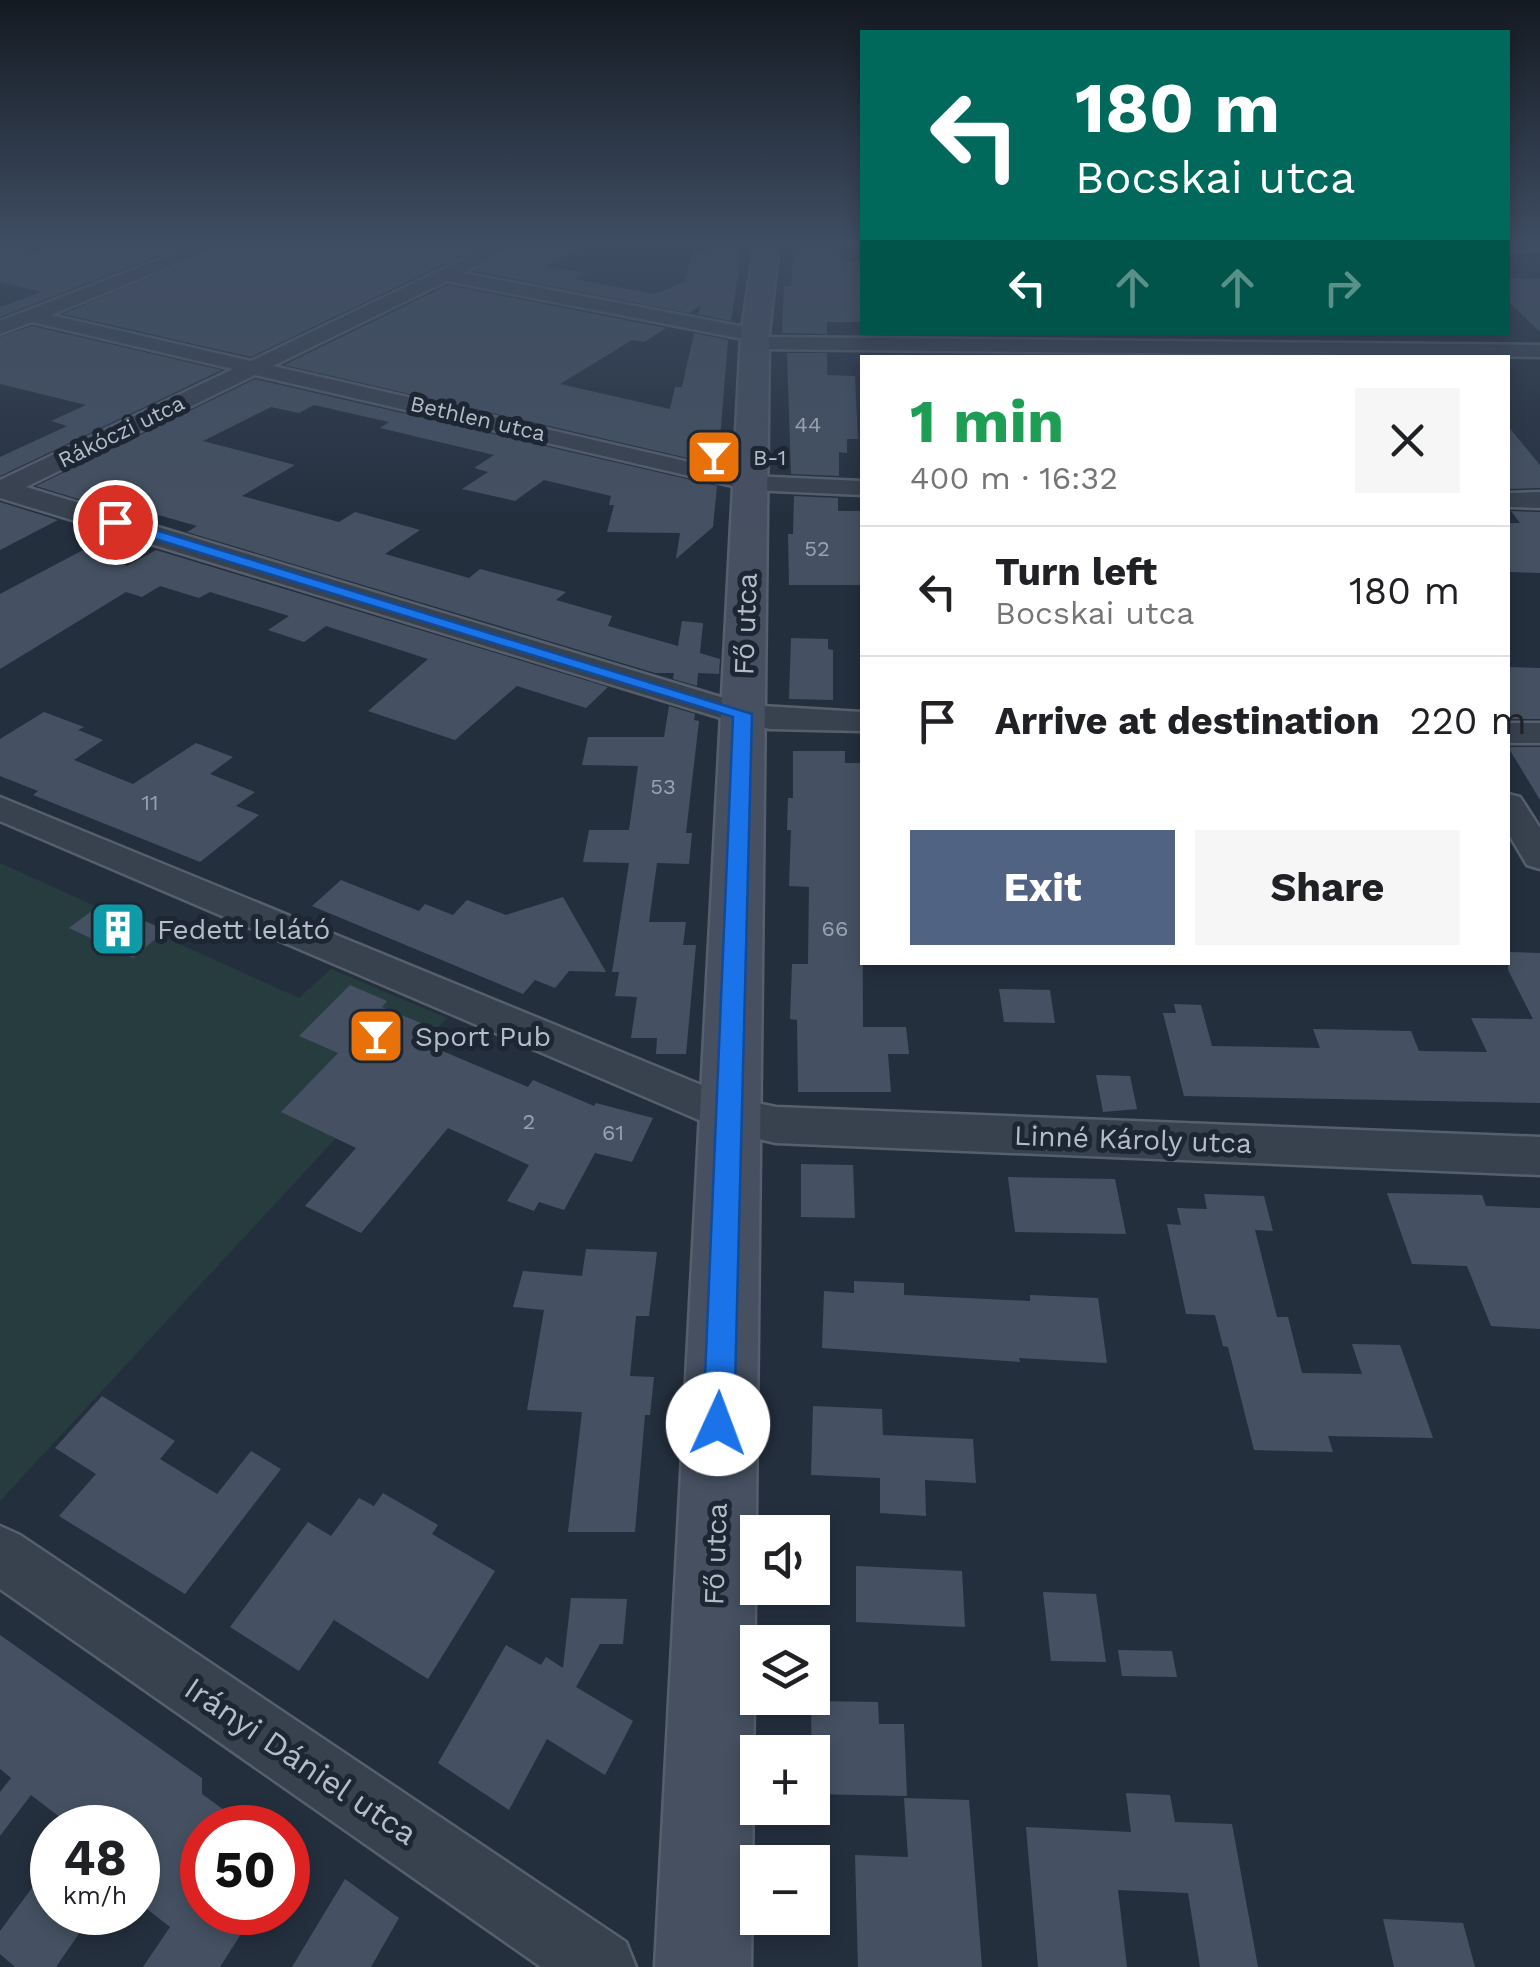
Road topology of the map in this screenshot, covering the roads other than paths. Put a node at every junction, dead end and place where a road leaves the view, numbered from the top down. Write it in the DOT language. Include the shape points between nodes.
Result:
graph roads {
  1 [pos="111,334"];
  2 [pos="323,334"];
  3 [pos="730,334"];
  4 [pos="756,334"];
  5 [pos="755,339"];
  6 [pos="1228,346"];
  7 [pos="1540,351"];
  8 [pos="258,366"];
  9 [pos="750,483"];
  10 [pos="860,488"];
  11 [pos="2,489"];
  12 [pos="1510,500"];
  13 [pos="1540,500"];
  14 [pos="742,714"];
  15 [pos="860,721"];
  16 [pos="1510,733"];
  17 [pos="1540,734"];
  18 [pos="0,808"];
  19 [pos="1510,808"];
  20 [pos="1540,857"];
  21 [pos="727,1114"];
  22 [pos="1540,1156"];
  23 [pos="0,1555"];
  24 [pos="601,1967"];
  25 [pos="703,1967"];
  1 -- 8 [label="street, Bethlen utca"];
  2 -- 8 [label="street, Rákóczi utca"];
  3 -- 5 [label="street"];
  4 -- 5 [label="main road, Fő utca"];
  5 -- 6 [label="street"];
  5 -- 9 [label="main road, Fő utca"];
  6 -- 7 [label="street"];
  8 -- 9 [label="street, Bethlen utca"];
  8 -- 11 [label="street, Rákóczi utca"];
  9 -- 10 [label="street, Bethlen utca"];
  9 -- 14 [label="main road, Fő utca"];
  11 -- 14 [label="street"];
  12 -- 13 [label="street"];
  14 -- 15 [label="street"];
  14 -- 21 [label="main road, Fő utca"];
  16 -- 17 [label="street"];
  18 -- 21 [label="street, Linné Károly utca"];
  19 -- 20 [label="street"];
  21 -- 22 [label="street, Linné Károly utca" via="776,1125"];
  21 -- 25 [label="main road, Fő utca"];
  23 -- 24 [label="street, Irányi Dániel utca"];
}
